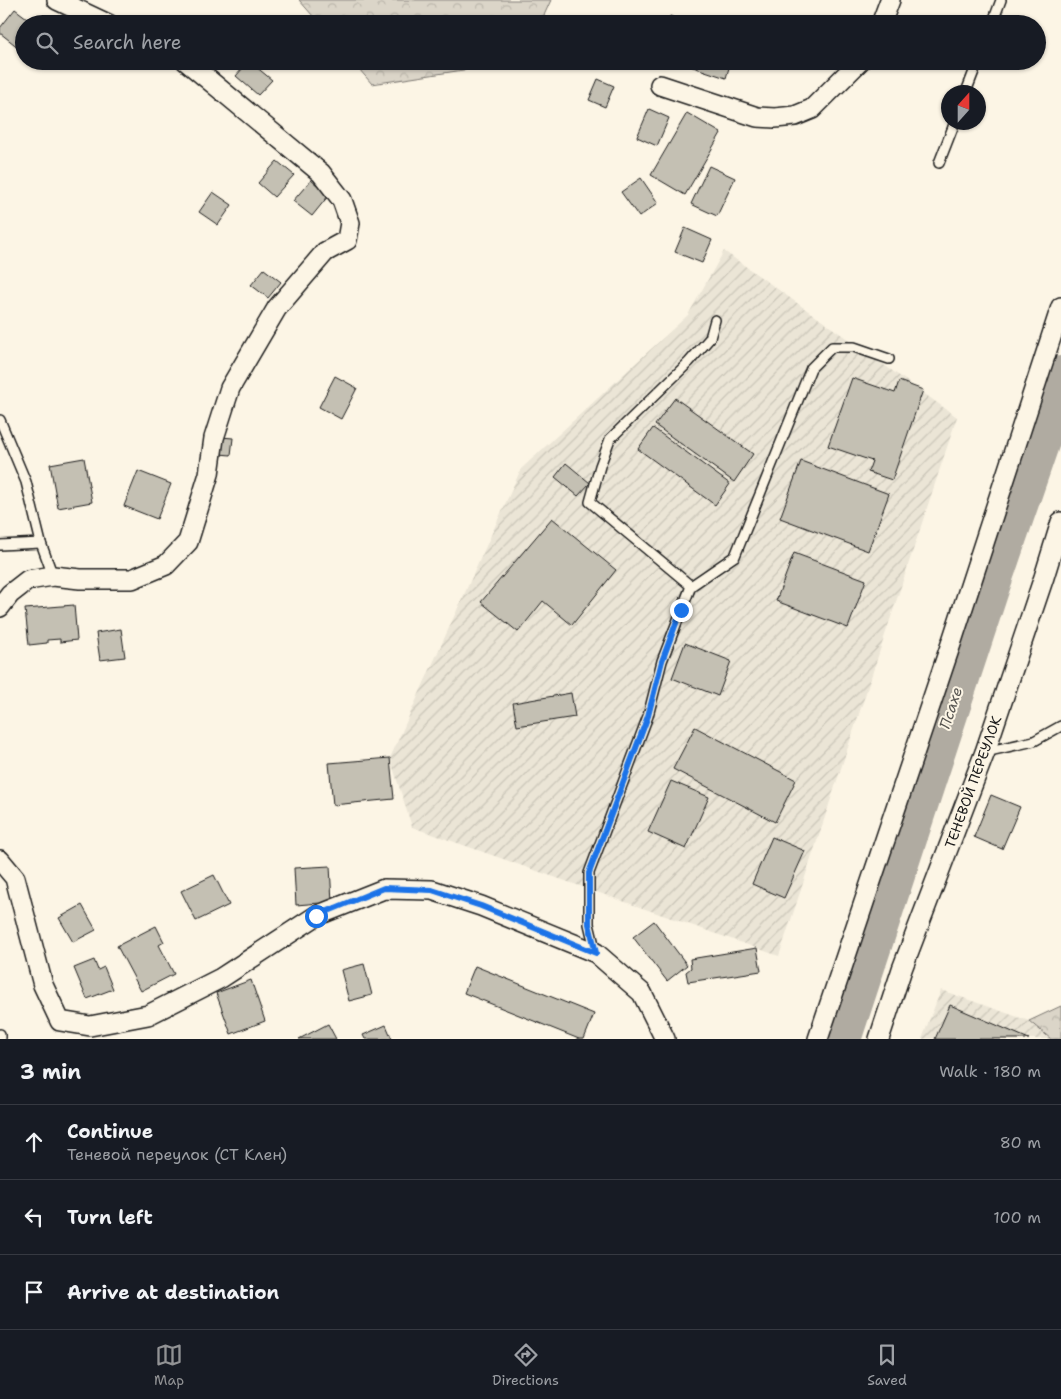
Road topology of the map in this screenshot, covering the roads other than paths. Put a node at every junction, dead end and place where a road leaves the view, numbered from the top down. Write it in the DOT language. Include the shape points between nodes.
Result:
graph roads {
  1 [pos="57,0"];
  2 [pos="890,0"];
  3 [pos="1001,0"];
  4 [pos="89,15"];
  5 [pos="884,15"];
  6 [pos="995,15"];
  7 [pos="197,70"];
  8 [pos="851,70"];
  9 [pos="975,70"];
  10 [pos="660,85"];
  11 [pos="969,85"];
  12 [pos="952,130"];
  13 [pos="939,163"];
  14 [pos="1061,307"];
  15 [pos="715,320"];
  16 [pos="889,359"];
  17 [pos="0,420"];
  18 [pos="1061,522"];
  19 [pos="41,543"];
  20 [pos="0,545"];
  21 [pos="52,576"];
  22 [pos="691,586"];
  23 [pos="0,607"];
  24 [pos="1061,726"];
  25 [pos="985,752"];
  26 [pos="0,860"];
  27 [pos="596,953"];
  28 [pos="0,1034"];
  29 [pos="0,1039"];
  30 [pos="665,1039"];
  31 [pos="818,1039"];
  32 [pos="879,1039"];
  1 -- 4 [label="street"];
  2 -- 5 [label="street"];
  3 -- 6 [label="lane"];
  7 -- 21 [label="street" via="320,173 342,200 350,223 347,240 325,252 277,308 230,388 188,542 166,565 132,579"];
  8 -- 10 [label="street" via="812,109 795,116 757,117"];
  9 -- 11 [label="lane"];
  12 -- 13 [label="lane"];
  14 -- 31 [label="street"];
  15 -- 22 [label="lane" via="710,338 689,362 610,438 590,502"];
  16 -- 22 [label="lane" via="854,347 832,347 811,368 735,556"];
  17 -- 19 [label="lane" via="26,482"];
  18 -- 25 [label="street, ТЕНЕВОЙ ПЕРЕУЛОК"];
  19 -- 20 [label="lane"];
  19 -- 21 [label="lane"];
  21 -- 23 [label="street" via="28,580"];
  22 -- 27 [label="lane" via="662,661 648,716 589,873 589,924"];
  24 -- 25 [label="lane" via="1034,741"];
  25 -- 32 [label="street, ТЕНЕВОЙ ПЕРЕУЛОК" via="902,969"];
  26 -- 27 [label="street" via="15,878 42,984 60,1021 90,1026 148,1015 221,978 316,916 384,888 432,890 481,906"];
  27 -- 30 [label="street" via="642,993"];
  28 -- 29 [label="lane"];
}
